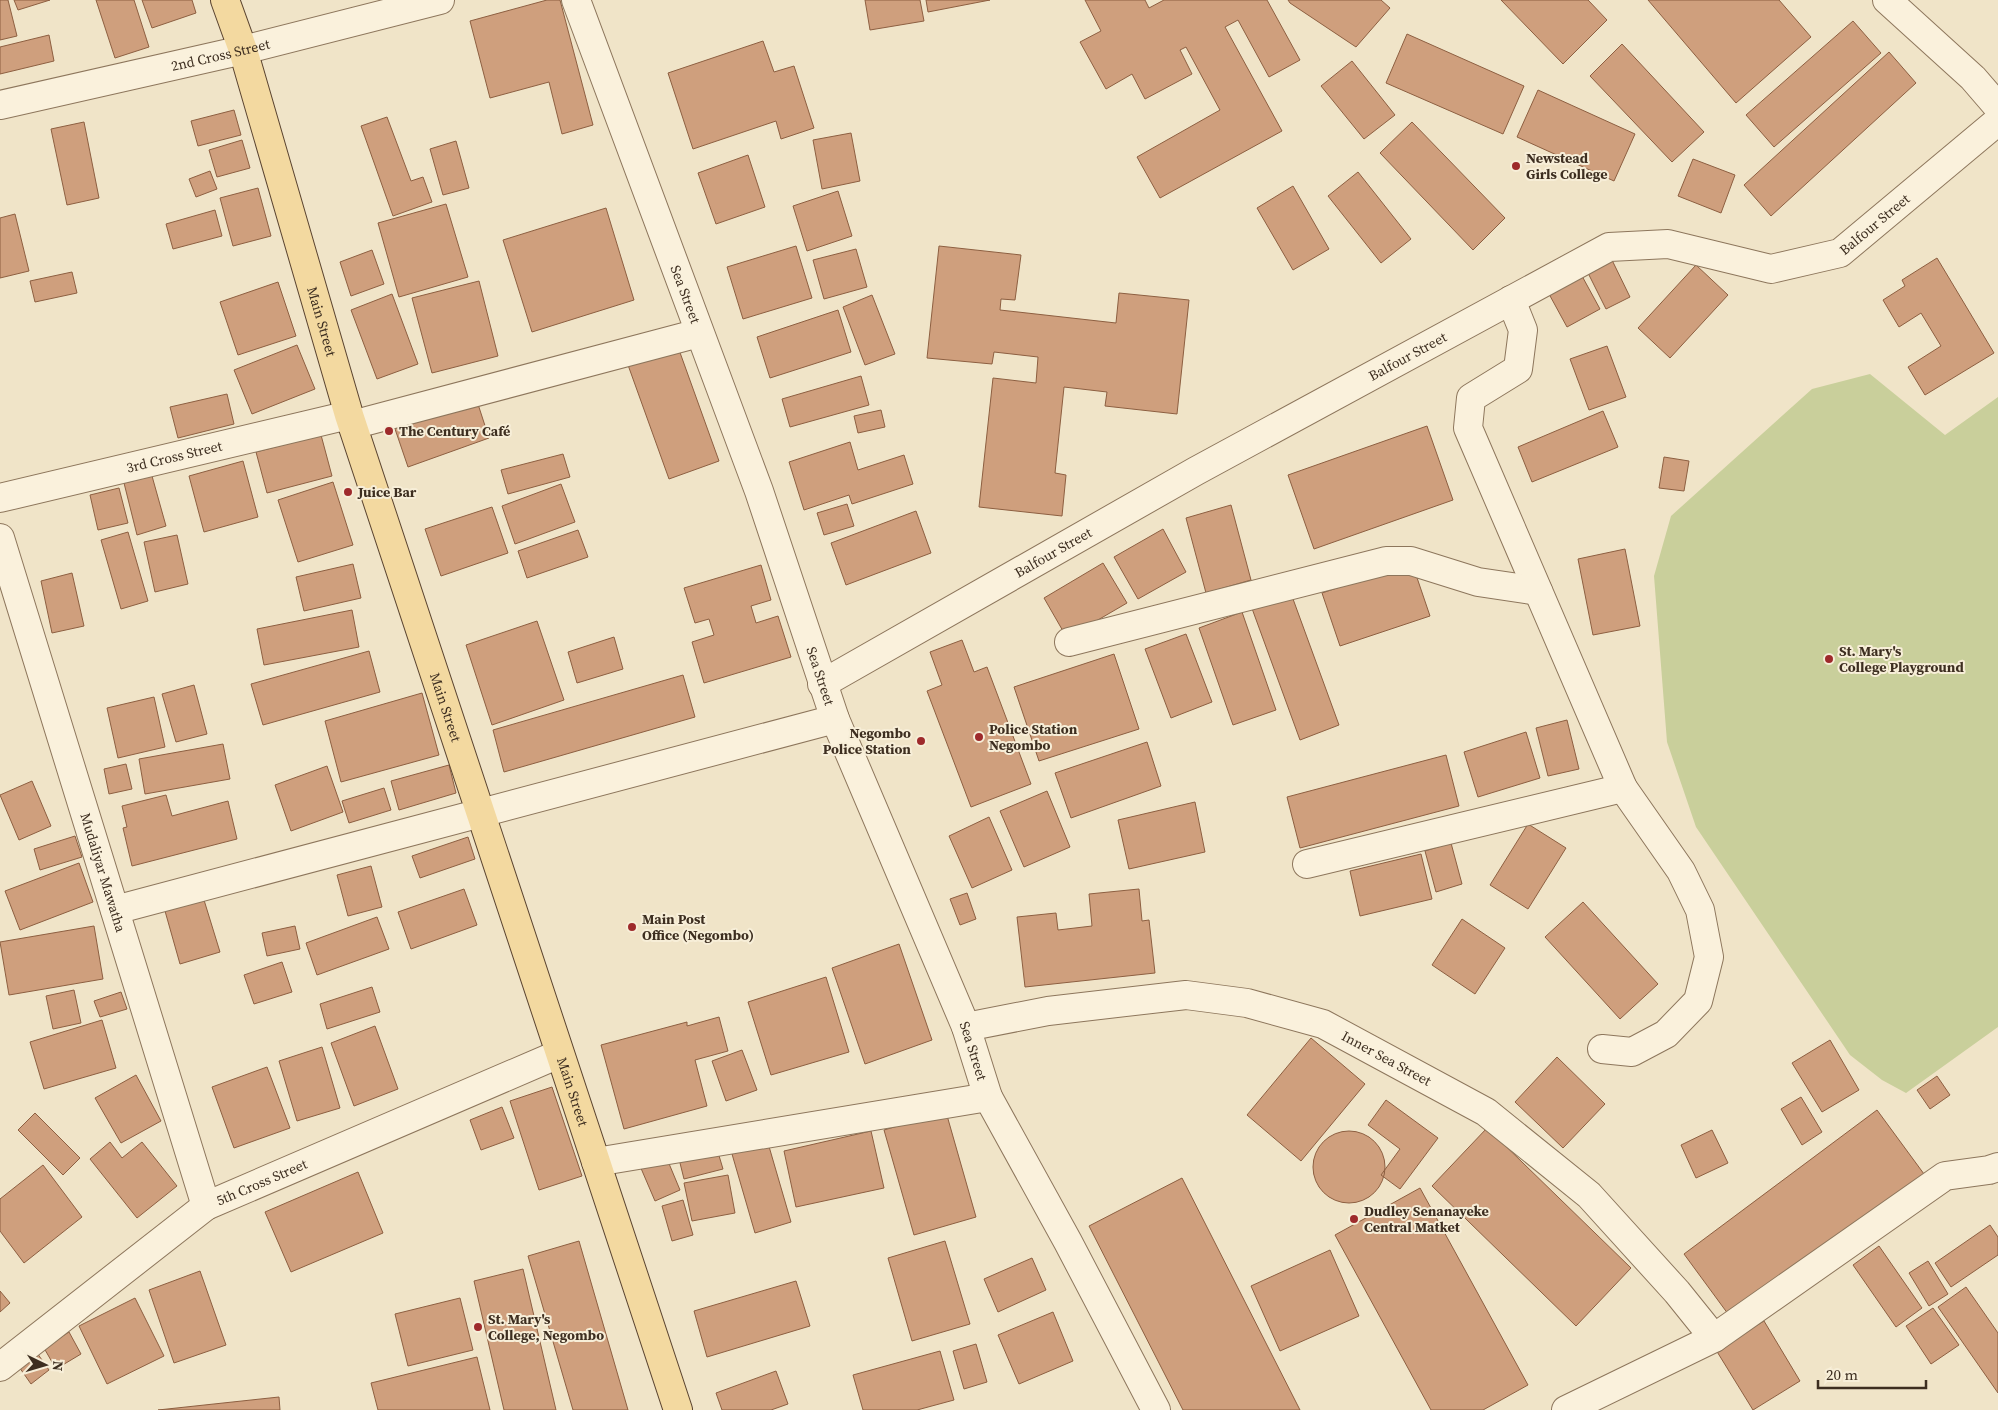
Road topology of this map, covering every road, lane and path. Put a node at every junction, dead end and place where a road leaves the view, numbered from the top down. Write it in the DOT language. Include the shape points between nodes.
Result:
graph roads {
  1 [pos="226,0"];
  2 [pos="440,0"];
  3 [pos="576,0"];
  4 [pos="1888,0"];
  5 [pos="243,50"];
  6 [pos="0,105"];
  7 [pos="1998,107"];
  8 [pos="1998,121"];
  9 [pos="1511,300"];
  10 [pos="699,333"];
  11 [pos="351,420"];
  12 [pos="0,498"];
  13 [pos="0,538"];
  14 [pos="1538,592"];
  15 [pos="1069,642"];
  16 [pos="822,684"];
  17 [pos="835,719"];
  18 [pos="1622,788"];
  19 [pos="481,814"];
  20 [pos="1307,864"];
  21 [pos="115,910"];
  22 [pos="966,1027"];
  23 [pos="1602,1049"];
  24 [pos="559,1054"];
  25 [pos="988,1097"];
  26 [pos="596,1162"];
  27 [pos="1995,1175"];
  28 [pos="206,1206"];
  29 [pos="1714,1338"];
  30 [pos="0,1367"];
  31 [pos="678,1410"];
  32 [pos="1156,1410"];
  33 [pos="1566,1410"];
  1 -- 5 [label="main road, Main Street"];
  2 -- 5 [label="street, 2nd Cross Street"];
  3 -- 10 [label="street, Sea Street"];
  4 -- 7 [label="street" via="1973,78"];
  5 -- 6 [label="street, 2nd Cross Street"];
  5 -- 11 [label="main road, Main Street"];
  8 -- 9 [label="street, Balfour Street" via="1840,253 1772,270 1668,244 1609,248"];
  9 -- 14 [label="street" via="1523,330 1518,369 1471,398 1468,428"];
  9 -- 16 [label="street, Balfour Street" via="1196,471"];
  10 -- 11 [label="street, 3rd Cross Street"];
  10 -- 16 [label="street, Sea Street" via="759,491"];
  11 -- 12 [label="street, 3rd Cross Street"];
  11 -- 19 [label="main road, Main Street"];
  13 -- 21 [label="street, Mudaliyar Mawatha"];
  14 -- 15 [label="street" via="1478,582 1411,561 1386,561"];
  14 -- 18 [label="street"];
  16 -- 17 [label="street, Sea Street"];
  17 -- 19 [label="street"];
  17 -- 22 [label="street, Sea Street"];
  18 -- 20 [label="street"];
  18 -- 23 [label="street" via="1681,870 1700,910 1709,957 1698,1001 1666,1034 1632,1052"];
  19 -- 21 [label="street"];
  19 -- 24 [label="main road, Main Street"];
  21 -- 28 [label="street, Mudaliyar Mawatha"];
  22 -- 25 [label="street, Sea Street"];
  22 -- 29 [label="street, Inner Sea Street" via="1048,1011 1186,995 1246,1003 1323,1024 1486,1112 1589,1195"];
  24 -- 26 [label="main road, Main Street"];
  24 -- 28 [label="street, 5th Cross Street"];
  25 -- 26 [label="street"];
  25 -- 32 [label="street, Sea Street"];
  26 -- 31 [label="main road, Main Street"];
  27 -- 29 [label="street" via="1945,1176"];
  28 -- 30 [label="street, 5th Cross Street"];
  29 -- 33 [label="street"];
}
